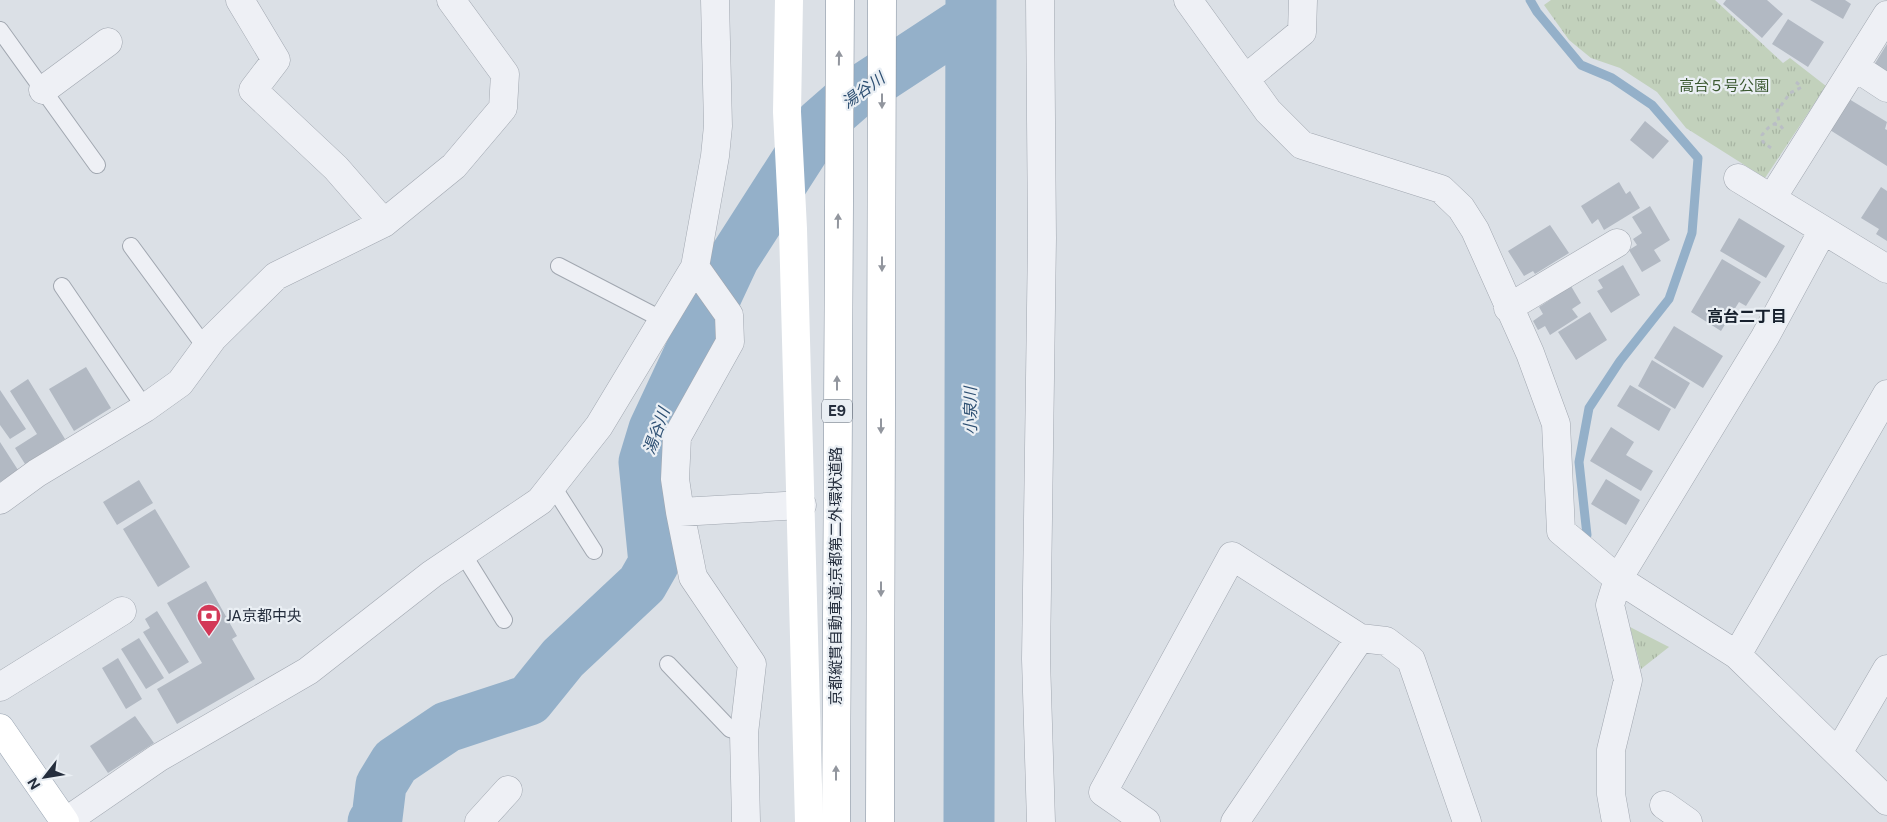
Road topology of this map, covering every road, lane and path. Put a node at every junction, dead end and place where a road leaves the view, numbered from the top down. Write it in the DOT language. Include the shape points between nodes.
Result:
graph roads {
  1 [pos="240,0"];
  2 [pos="451,0"];
  3 [pos="714,0"];
  4 [pos="789,0"];
  5 [pos="840,0"];
  6 [pos="882,0"];
  7 [pos="1040,0"];
  8 [pos="1188,0"];
  9 [pos="1303,0"];
  10 [pos="1887,15"];
  11 [pos="0,30"];
  12 [pos="108,42"];
  13 [pos="1855,67"];
  14 [pos="1245,79"];
  15 [pos="1802,87"];
  16 [pos="1887,88"];
  17 [pos="43,90"];
  18 [pos="1773,124"];
  19 [pos="1785,136"];
  20 [pos="1778,147"];
  21 [pos="97,165"];
  22 [pos="1738,178"];
  23 [pos="1772,198"];
  24 [pos="384,224"];
  25 [pos="1823,230"];
  26 [pos="1617,243"];
  27 [pos="131,246"];
  28 [pos="559,266"];
  29 [pos="695,267"];
  30 [pos="1887,269"];
  31 [pos="62,286"];
  32 [pos="1508,308"];
  33 [pos="663,320"];
  34 [pos="206,348"];
  35 [pos="1887,394"];
  36 [pos="146,408"];
  37 [pos="552,485"];
  38 [pos="0,500"];
  39 [pos="802,505"];
  40 [pos="680,512"];
  41 [pos="594,551"];
  42 [pos="463,554"];
  43 [pos="1618,578"];
  44 [pos="122,611"];
  45 [pos="504,620"];
  46 [pos="1360,638"];
  47 [pos="1737,655"];
  48 [pos="668,664"];
  49 [pos="1887,669"];
  50 [pos="0,687"];
  51 [pos="0,728"];
  52 [pos="744,733"];
  53 [pos="1838,753"];
  54 [pos="508,790"];
  55 [pos="1887,801"];
  56 [pos="1664,806"];
  57 [pos="65,822"];
  58 [pos="479,822"];
  59 [pos="746,822"];
  60 [pos="810,822"];
  61 [pos="836,822"];
  62 [pos="880,822"];
  63 [pos="1042,822"];
  64 [pos="1146,822"];
  65 [pos="1235,822"];
  66 [pos="1467,822"];
  67 [pos="1616,822"];
  68 [pos="1688,822"];
  1 -- 24 [label="street" via="276,60 253,90 336,168"];
  2 -- 24 [label="street" via="505,74 502,108 454,166"];
  3 -- 29 [label="street" via="718,126"];
  4 -- 39 [label="main road" via="787,112 794,229"];
  61 -- 5 [label="main road, 京都縦貫自動車道;京都第二外環状道路 / E9, one-way"];
  6 -- 62 [label="main road, one-way"];
  7 -- 63 [label="street" via="1042,238 1036,659"];
  8 -- 14 [label="street"];
  9 -- 14 [label="street" via="1302,32"];
  10 -- 13 [label="street"];
  11 -- 17 [label="lane"];
  12 -- 17 [label="street"];
  13 -- 16 [label="street"];
  13 -- 23 [label="street"];
  14 -- 32 [label="street" via="1268,111 1302,145 1441,189 1461,208 1475,230"];
  15 -- 18 [label="path" via="1790,93 1778,111 1779,120"];
  17 -- 21 [label="lane"];
  18 -- 19 [label="path" via="1780,125"];
  18 -- 20 [label="path" via="1762,135 1763,142 1771,149"];
  22 -- 23 [label="street"];
  23 -- 25 [label="street"];
  24 -- 34 [label="street" via="276,276"];
  25 -- 30 [label="street"];
  25 -- 43 [label="street" via="1765,337"];
  26 -- 32 [label="street"];
  27 -- 34 [label="lane"];
  28 -- 33 [label="lane"];
  29 -- 33 [label="street"];
  29 -- 40 [label="street" via="729,315 730,342 677,437 675,479"];
  31 -- 36 [label="lane"];
  32 -- 43 [label="street" via="1530,353 1556,424 1561,531"];
  33 -- 37 [label="street" via="599,426"];
  34 -- 36 [label="street" via="180,383"];
  35 -- 47 [label="street"];
  36 -- 38 [label="street"];
  37 -- 41 [label="lane"];
  37 -- 42 [label="street" via="540,501"];
  39 -- 40 [label="street"];
  39 -- 60 [label="main road"];
  40 -- 52 [label="street" via="693,577 752,664"];
  42 -- 45 [label="lane"];
  42 -- 57 [label="street" via="432,574 308,672 158,758"];
  43 -- 47 [label="street"];
  43 -- 67 [label="street" via="1610,605 1628,680 1611,750 1611,794"];
  44 -- 50 [label="street"];
  46 -- 64 [label="street" via="1232,556 1103,792"];
  46 -- 65 [label="street"];
  46 -- 66 [label="street" via="1386,641 1411,660"];
  47 -- 53 [label="street"];
  48 -- 52 [label="lane" via="730,728"];
  49 -- 53 [label="street"];
  51 -- 57 [label="main road"];
  52 -- 59 [label="street"];
  53 -- 55 [label="street"];
  54 -- 58 [label="street"];
  56 -- 68 [label="street"];
}
